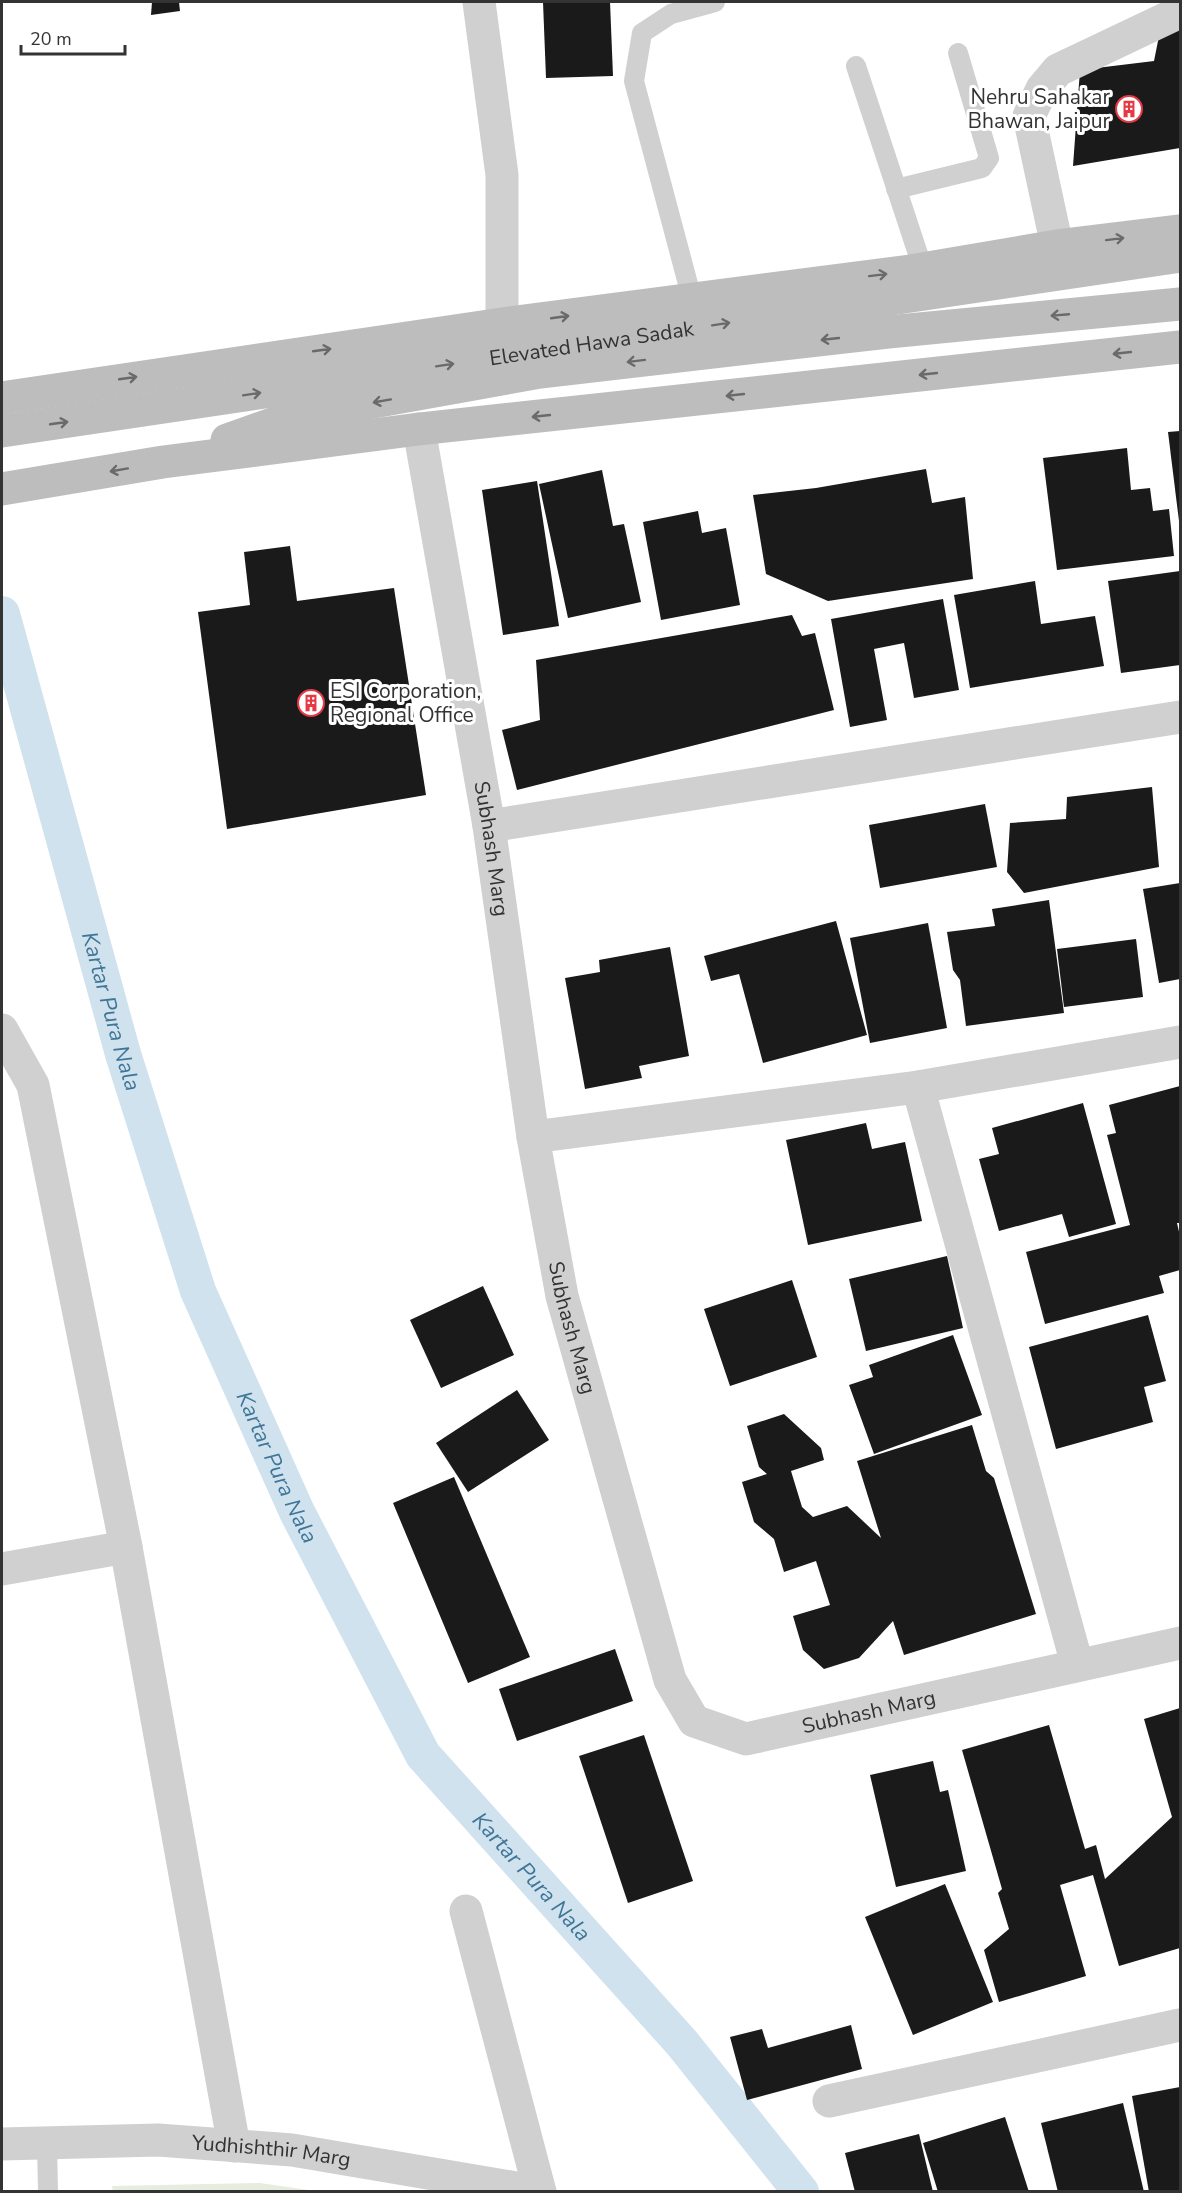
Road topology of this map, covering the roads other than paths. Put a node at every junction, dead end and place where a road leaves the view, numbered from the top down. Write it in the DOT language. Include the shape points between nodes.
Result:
graph roads {
  1 [pos="479,2"];
  2 [pos="715,2"];
  3 [pos="1180,12"];
  4 [pos="958,53"];
  5 [pos="856,66"];
  6 [pos="896,189"];
  7 [pos="1180,231"];
  8 [pos="1057,246"];
  9 [pos="1180,256"];
  10 [pos="923,269"];
  11 [pos="692,299"];
  12 [pos="1180,304"];
  13 [pos="502,324"];
  14 [pos="1180,347"];
  15 [pos="2,398"];
  16 [pos="419,429"];
  17 [pos="2,431"];
  18 [pos="163,462"];
  19 [pos="2,489"];
  20 [pos="1180,717"];
  21 [pos="489,826"];
  22 [pos="2,1029"];
  23 [pos="1180,1042"];
  24 [pos="918,1088"];
  25 [pos="533,1137"];
  26 [pos="126,1547"];
  27 [pos="2,1569"];
  28 [pos="1180,1643"];
  29 [pos="1077,1664"];
  30 [pos="466,1911"];
  31 [pos="1180,2025"];
  32 [pos="829,2101"];
  33 [pos="47,2143"];
  34 [pos="2,2144"];
  35 [pos="234,2146"];
  36 [pos="48,2192"];
  37 [pos="540,2192"];
  1 -- 13 [label="street" via="502,175"];
  2 -- 11 [label="lane" via="671,14 642,33 634,81"];
  3 -- 8 [label="street" via="1058,70 1042,89 1029,116"];
  4 -- 6 [label="lane" via="989,158 982,168"];
  5 -- 6 [label="lane"];
  6 -- 10 [label="lane"];
  8 -- 7 [label="main road, one-way"];
  8 -- 10 [label="main road"];
  17 -- 9 [label="main road, Elevated Hawa Sadak, one-way"];
  11 -- 10 [label="main road, one-way"];
  13 -- 11 [label="main road, one-way"];
  12 -- 18 [label="main road, Elevated Hawa Sadak, one-way" via="888,332 540,372 295,416"];
  15 -- 13 [label="main road, one-way"];
  14 -- 16 [label="main road, one-way"];
  16 -- 18 [label="main road"];
  16 -- 21 [label="street, Subhash Marg"];
  18 -- 19 [label="main road, one-way"];
  20 -- 21 [label="street"];
  21 -- 25 [label="street, Subhash Marg"];
  22 -- 26 [label="street" via="33,1084"];
  23 -- 24 [label="street"];
  24 -- 25 [label="street"];
  24 -- 29 [label="street"];
  25 -- 29 [label="street, Subhash Marg" via="562,1296 670,1680 694,1721 746,1739"];
  26 -- 27 [label="street"];
  26 -- 35 [label="street"];
  28 -- 29 [label="street, Subhash Marg"];
  30 -- 37 [label="street"];
  31 -- 32 [label="street"];
  33 -- 34 [label="street, Yudhishthir Marg"];
  33 -- 35 [label="street, Yudhishthir Marg" via="159,2140"];
  33 -- 36 [label="lane"];
  35 -- 37 [label="street, Yudhishthir Marg" via="292,2150"];
}
